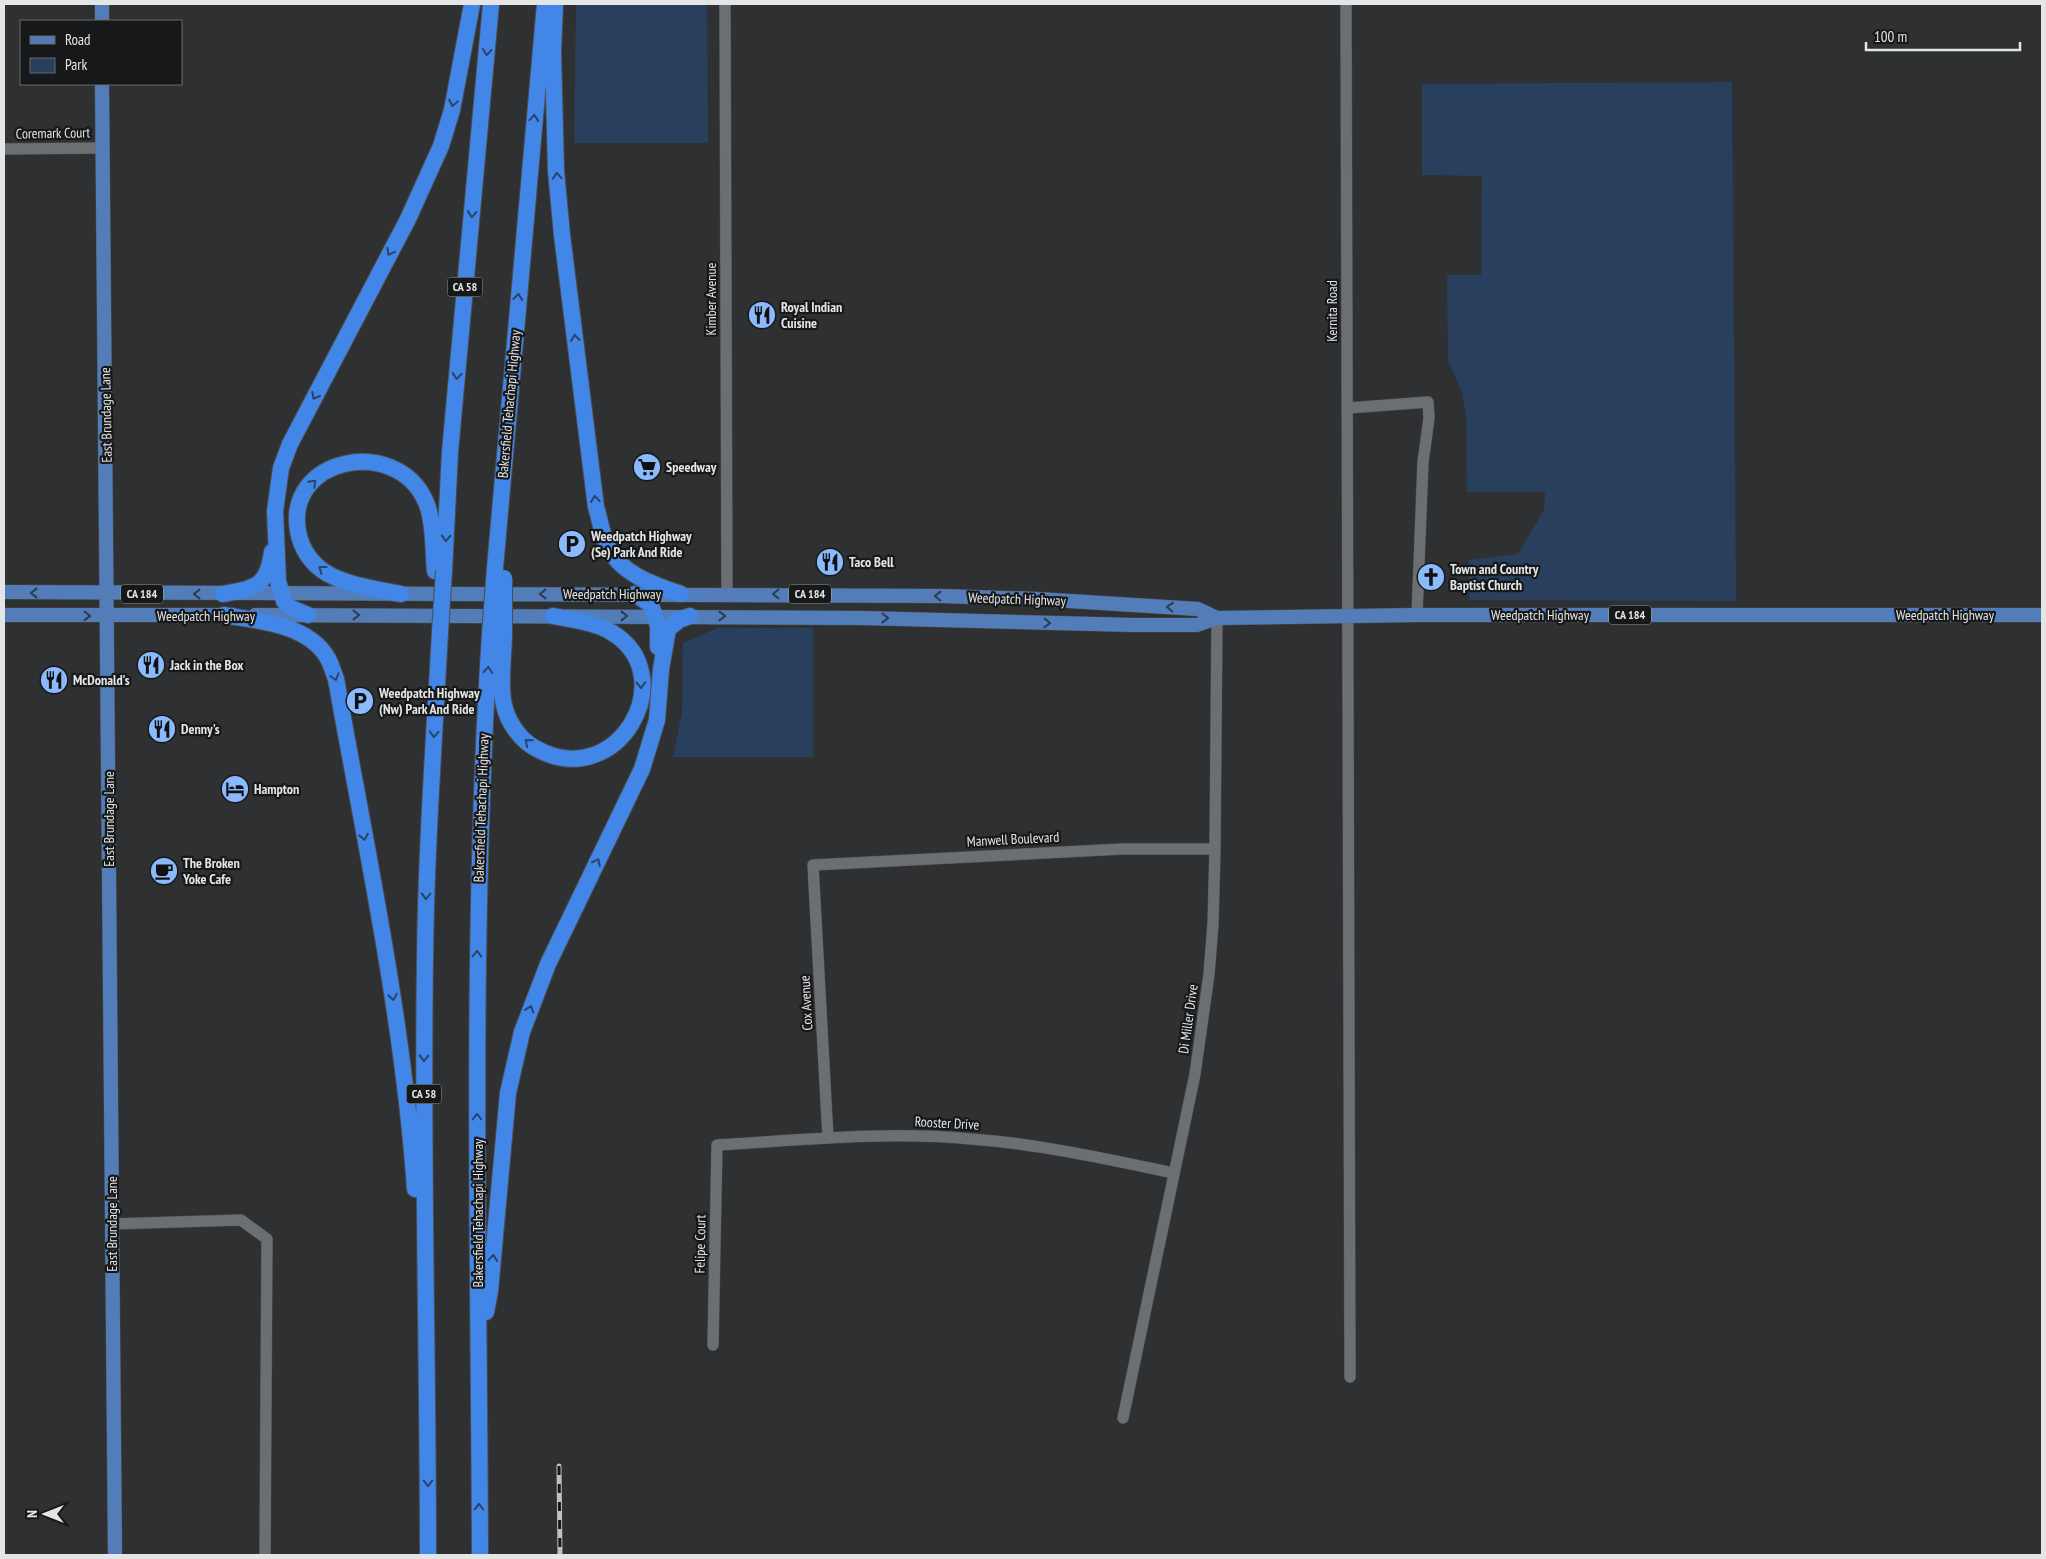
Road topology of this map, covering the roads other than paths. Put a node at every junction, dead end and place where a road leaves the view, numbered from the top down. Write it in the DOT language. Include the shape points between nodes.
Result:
graph roads {
  1 [pos="102,4"];
  2 [pos="472,4"];
  3 [pos="492,4"];
  4 [pos="545,4"];
  5 [pos="555,4"];
  6 [pos="725,4"];
  7 [pos="1346,4"];
  8 [pos="102,20"];
  9 [pos="102,85"];
  10 [pos="102,148"];
  11 [pos="4,149"];
  12 [pos="1348,408"];
  13 [pos="275,540"];
  14 [pos="439,571"];
  15 [pos="4,592"];
  16 [pos="108,594"];
  17 [pos="223,594"];
  18 [pos="281,594"];
  19 [pos="401,594"];
  20 [pos="635,594"];
  21 [pos="681,594"];
  22 [pos="727,594"];
  23 [pos="224,615"];
  24 [pos="308,615"];
  25 [pos="1418,615"];
  26 [pos="4,616"];
  27 [pos="108,616"];
  28 [pos="553,616"];
  29 [pos="656,616"];
  30 [pos="690,616"];
  31 [pos="2042,616"];
  32 [pos="1348,617"];
  33 [pos="1217,618"];
  34 [pos="497,634"];
  35 [pos="661,669"];
  36 [pos="1215,849"];
  37 [pos="813,865"];
  38 [pos="828,1138"];
  39 [pos="717,1145"];
  40 [pos="1174,1173"];
  41 [pos="112,1224"];
  42 [pos="479,1341"];
  43 [pos="713,1345"];
  44 [pos="1350,1377"];
  45 [pos="1123,1418"];
  46 [pos="428,1449"];
  47 [pos="115,1555"];
  48 [pos="265,1555"];
  49 [pos="428,1555"];
  50 [pos="480,1555"];
  1 -- 8 [label="main road"];
  2 -- 13 [label="highway, one-way" via="452,110 441,146 408,219 290,444 281,468"];
  3 -- 14 [label="highway, CA 58, one-way"];
  34 -- 4 [label="highway, Bakersfield Tehachapi Highway, one-way, bridge" via="505,450"];
  21 -- 5 [label="highway, one-way" via="643,580 622,565 608,546 596,508 557,180 553,52"];
  6 -- 22 [label="street, Kimber Avenue"];
  7 -- 12 [label="street, Kernita Road"];
  9 -- 10 [label="main road, East Brundage Lane"];
  10 -- 11 [label="street, Coremark Court"];
  10 -- 16 [label="main road, East Brundage Lane"];
  12 -- 25 [label="street" via="1428,402"];
  12 -- 32 [label="street, Kernita Road"];
  13 -- 17 [label="highway" via="262,581 255,587"];
  13 -- 18 [label="highway"];
  19 -- 14 [label="highway, one-way" via="337,578 320,568 308,555 299,537 296,513 308,486 324,472 343,464 363,461 388,466 411,480 429,511"];
  14 -- 46 [label="highway, CA 58, one-way, bridge" via="440,632 428,836 425,960"];
  16 -- 15 [label="main road, Weedpatch Highway / CA 184, one-way"];
  17 -- 16 [label="main road, Weedpatch Highway / CA 184, one-way"];
  16 -- 27 [label="main road, East Brundage Lane"];
  17 -- 18 [label="main road, Weedpatch Highway / CA 184"];
  18 -- 19 [label="main road, Weedpatch Highway / CA 184"];
  18 -- 24 [label="highway" via="289,607"];
  20 -- 19 [label="main road, Weedpatch Highway / CA 184, one-way"];
  20 -- 21 [label="main road, Weedpatch Highway / CA 184"];
  20 -- 29 [label="highway" via="651,604"];
  21 -- 22 [label="main road, Weedpatch Highway / CA 184"];
  33 -- 22 [label="main road, Weedpatch Highway / CA 184, one-way" via="1198,609 1037,599"];
  23 -- 24 [label="main road, Weedpatch Highway / CA 184"];
  23 -- 27 [label="main road, Weedpatch Highway / CA 184"];
  23 -- 46 [label="highway, one-way" via="272,623 308,638 326,656 336,679 405,1073 415,1195"];
  24 -- 28 [label="main road, Weedpatch Highway / CA 184, one-way"];
  25 -- 31 [label="main road, Weedpatch Highway / CA 184"];
  25 -- 32 [label="main road, Weedpatch Highway / CA 184"];
  26 -- 27 [label="main road, Weedpatch Highway / CA 184, one-way"];
  27 -- 41 [label="main road, East Brundage Lane"];
  28 -- 29 [label="main road, Weedpatch Highway / CA 184, one-way"];
  28 -- 34 [label="highway, one-way" via="603,628 631,650 638,664 642,691 636,716 621,739 598,754 558,758 534,748 515,730 503,704"];
  29 -- 30 [label="main road, Weedpatch Highway / CA 184"];
  29 -- 35 [label="highway"];
  30 -- 33 [label="main road, Weedpatch Highway / CA 184, one-way" via="1134,625 1197,625"];
  30 -- 35 [label="highway" via="668,629"];
  32 -- 33 [label="main road, Weedpatch Highway / CA 184"];
  32 -- 44 [label="street, Kernita Road"];
  33 -- 36 [label="street, Di Miller Drive"];
  42 -- 34 [label="highway, Bakersfield Tehachapi Highway, one-way" via="476,999 479,866 484,724"];
  42 -- 35 [label="highway, one-way" via="490,1290 508,1093 522,1032 548,964 642,769 657,720"];
  36 -- 37 [label="street, Manwell Boulevard" via="1122,849"];
  36 -- 40 [label="street, Di Miller Drive" via="1213,924 1203,1024"];
  37 -- 38 [label="street, Cox Avenue"];
  38 -- 39 [label="street, Rooster Drive"];
  38 -- 40 [label="street, Rooster Drive" via="923,1136 980,1139 1064,1150"];
  39 -- 43 [label="street, Felipe Court"];
  40 -- 45 [label="street, Di Miller Drive"];
  41 -- 47 [label="main road, East Brundage Lane"];
  41 -- 48 [label="street" via="242,1220 267,1239"];
  50 -- 42 [label="highway, Bakersfield Tehachapi Highway, one-way"];
  46 -- 49 [label="highway, CA 58, one-way"];
}
